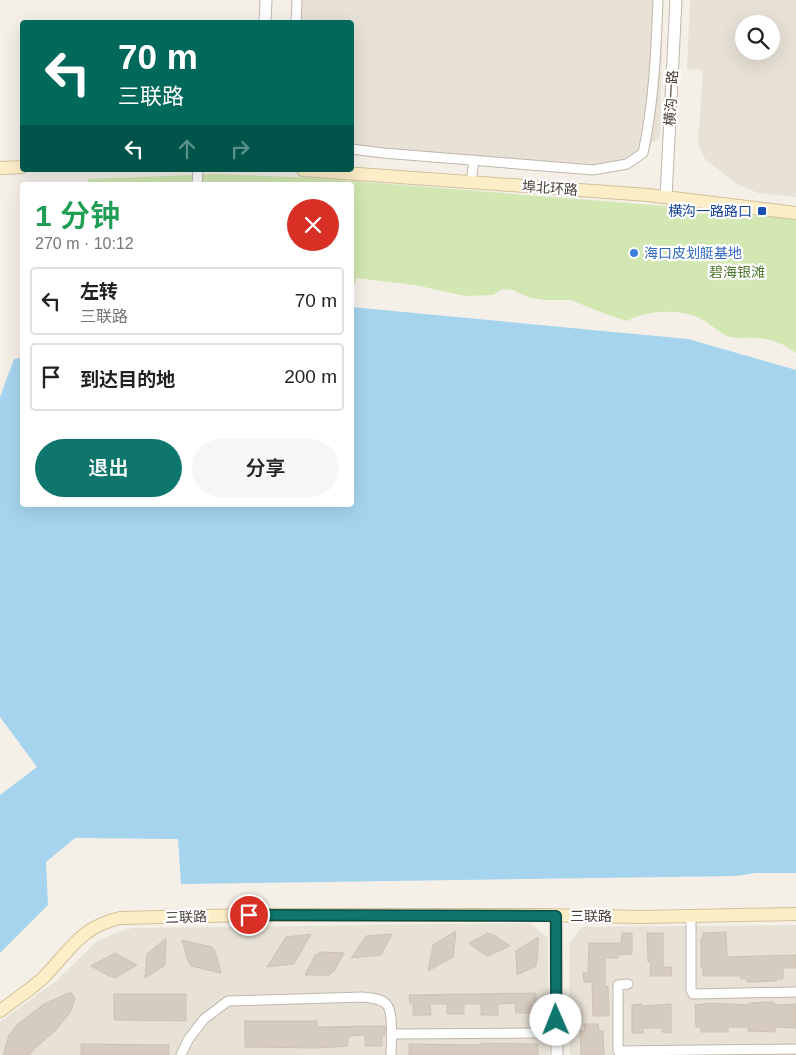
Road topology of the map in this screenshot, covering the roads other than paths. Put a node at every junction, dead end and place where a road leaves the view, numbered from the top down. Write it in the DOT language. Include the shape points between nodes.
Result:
graph roads {
  1 [pos="266,0"];
  2 [pos="297,0"];
  3 [pos="658,0"];
  4 [pos="676,0"];
  5 [pos="265,20"];
  6 [pos="296,20"];
  7 [pos="354,149"];
  8 [pos="474,160"];
  9 [pos="20,167"];
  10 [pos="0,168"];
  11 [pos="331,172"];
  12 [pos="471,182"];
  13 [pos="666,197"];
  14 [pos="796,214"];
  15 [pos="796,914"];
  16 [pos="556,916"];
  17 [pos="691,916"];
  18 [pos="628,984"];
  19 [pos="796,992"];
  20 [pos="0,1011"];
  21 [pos="540,1033"];
  22 [pos="391,1034"];
  23 [pos="796,1049"];
  24 [pos="618,1053"];
  25 [pos="180,1055"];
  26 [pos="391,1055"];
  27 [pos="557,1055"];
  1 -- 5 [label="street"];
  2 -- 6 [label="street"];
  3 -- 8 [label="street" via="654,85 643,152 627,164 593,170"];
  4 -- 13 [label="street, 横沟一路"];
  7 -- 8 [label="street"];
  8 -- 12 [label="street"];
  9 -- 10 [label="main road"];
  11 -- 12 [label="main road, 埠北环路"];
  12 -- 13 [label="main road, 埠北环路"];
  13 -- 14 [label="main road, 埠北环路"];
  15 -- 17 [label="main road, 三联路"];
  16 -- 17 [label="main road, 三联路"];
  16 -- 20 [label="main road, 三联路" via="120,918 93,927 42,980"];
  16 -- 27 [label="street"];
  17 -- 19 [label="street" via="693,994"];
  18 -- 24 [label="street" via="618,985"];
  21 -- 22 [label="street"];
  22 -- 25 [label="street" via="387,1004 377,999 228,1000 204,1018"];
  22 -- 26 [label="street"];
  23 -- 24 [label="street"];
}
